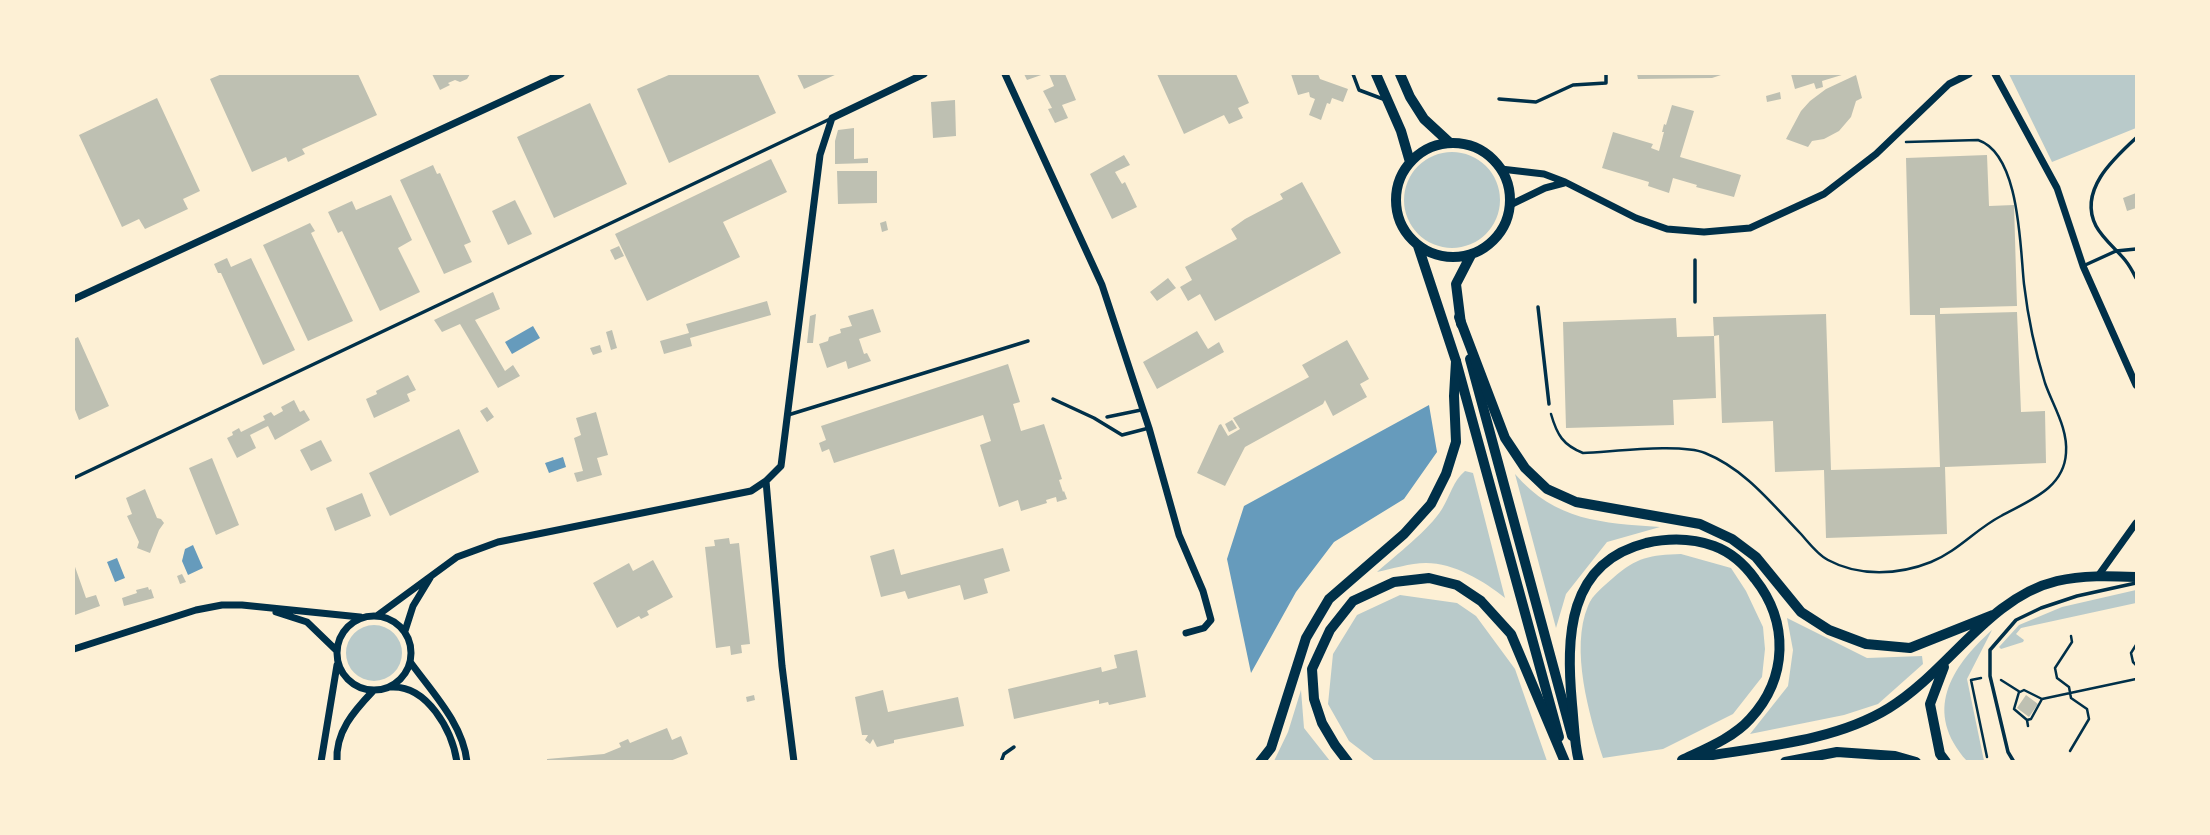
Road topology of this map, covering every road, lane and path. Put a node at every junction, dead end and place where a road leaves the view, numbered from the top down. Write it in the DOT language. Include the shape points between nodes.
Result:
graph roads {
  1 [pos="561,74"];
  2 [pos="924,74"];
  3 [pos="1005,74"];
  4 [pos="1353,74"];
  5 [pos="1376,74"];
  6 [pos="1400,74"];
  7 [pos="1606,74"];
  8 [pos="1969,74"];
  9 [pos="1996,74"];
  10 [pos="1499,99"];
  11 [pos="1385,100"];
  12 [pos="832,118"];
  13 [pos="2137,138"];
  14 [pos="1450,143"];
  15 [pos="1888,143"];
  16 [pos="1410,162"];
  17 [pos="1501,169"];
  18 [pos="1565,182"];
  19 [pos="1510,205"];
  20 [pos="1418,246"];
  21 [pos="2137,249"];
  22 [pos="2116,251"];
  23 [pos="1471,255"];
  24 [pos="1695,260"];
  25 [pos="2083,267"];
  26 [pos="2137,278"];
  27 [pos="74,299"];
  28 [pos="1696,302"];
  29 [pos="1538,307"];
  30 [pos="1459,317"];
  31 [pos="1028,341"];
  32 [pos="1456,360"];
  33 [pos="2137,385"];
  34 [pos="1053,399"];
  35 [pos="1549,404"];
  36 [pos="1143,410"];
  37 [pos="788,415"];
  38 [pos="1107,417"];
  39 [pos="1149,428"];
  40 [pos="74,478"];
  41 [pos="766,481"];
  42 [pos="2137,523"];
  43 [pos="432,575"];
  44 [pos="2098,576"];
  45 [pos="2137,577"];
  46 [pos="2137,583"];
  47 [pos="266,608"];
  48 [pos="378,615"];
  49 [pos="1993,615"];
  50 [pos="360,617"];
  51 [pos="405,631"];
  52 [pos="1186,633"];
  53 [pos="2071,636"];
  54 [pos="2137,645"];
  55 [pos="74,649"];
  56 [pos="336,650"];
  57 [pos="411,663"];
  58 [pos="337,664"];
  59 [pos="1945,664"];
  60 [pos="2137,665"];
  61 [pos="1990,676"];
  62 [pos="2137,679"];
  63 [pos="390,687"];
  64 [pos="373,691"];
  65 [pos="2020,692"];
  66 [pos="2070,693"];
  67 [pos="2042,699"];
  68 [pos="2027,720"];
  69 [pos="2028,726"];
  70 [pos="1014,747"];
  71 [pos="2070,751"];
  72 [pos="1987,757"];
  73 [pos="1577,758"];
  74 [pos="1565,759"];
  75 [pos="321,761"];
  76 [pos="337,761"];
  77 [pos="457,761"];
  78 [pos="467,761"];
  79 [pos="794,761"];
  80 [pos="1001,761"];
  81 [pos="1260,761"];
  82 [pos="1349,761"];
  83 [pos="1679,761"];
  84 [pos="1784,761"];
  85 [pos="1916,761"];
  86 [pos="1946,761"];
  87 [pos="2014,761"];
  1 -- 27 [label="street"];
  2 -- 12 [label="street"];
  3 -- 36 [label="street" via="1102,285"];
  4 -- 11 [label="lane" via="1359,90"];
  5 -- 11 [label="main road"];
  6 -- 14 [label="main road" via="1424,119"];
  7 -- 10 [label="lane" via="1606,83 1573,85 1536,102"];
  8 -- 15 [label="street" via="1949,85"];
  9 -- 25 [label="street" via="2057,188"];
  11 -- 16 [label="main road"];
  12 -- 37 [label="street" via="820,155"];
  12 -- 40 [label="lane"];
  13 -- 22 [label="lane" via="2100,176 2090,204 2096,226"];
  14 -- 16 [label="main road" via="1425,150"];
  14 -- 17 [label="main road" via="1475,147"];
  15 -- 18 [label="street" via="1824,194 1750,228 1667,229"];
  15 -- 35 [label="path" via="1987,143 2015,194 2034,345 2065,432 2065,466 2040,495 1932,561 1879,573 1847,568 1826,559 1731,467 1703,452 1681,449 1583,453 1560,439"];
  16 -- 20 [label="main road" via="1395,197 1402,228"];
  17 -- 18 [label="street" via="1544,174"];
  17 -- 19 [label="main road"];
  18 -- 19 [label="street"];
  19 -- 23 [label="main road" via="1501,232"];
  20 -- 23 [label="main road" via="1453,258"];
  20 -- 32 [label="main road"];
  21 -- 22 [label="lane"];
  22 -- 25 [label="lane"];
  22 -- 26 [label="lane"];
  23 -- 30 [label="main road" via="1456,284"];
  24 -- 28 [label="lane"];
  25 -- 33 [label="street"];
  29 -- 35 [label="lane"];
  30 -- 49 [label="main road" via="1505,438 1525,468 1547,489 1576,502 1700,524 1732,539 1756,557 1801,612 1829,630 1866,644 1910,648"];
  30 -- 73 [label="main road"];
  31 -- 37 [label="lane"];
  32 -- 74 [label="main road"];
  32 -- 81 [label="main road" via="1456,442 1432,504 1329,599 1306,638 1271,748"];
  34 -- 39 [label="lane" via="1122,435"];
  36 -- 38 [label="lane"];
  36 -- 39 [label="street"];
  37 -- 41 [label="street" via="781,466"];
  39 -- 52 [label="street" via="1179,535 1211,620 1204,628"];
  41 -- 43 [label="street" via="751,491 498,542 457,557"];
  41 -- 79 [label="street"];
  42 -- 44 [label="street"];
  43 -- 48 [label="street"];
  43 -- 51 [label="street" via="413,606"];
  44 -- 45 [label="main road"];
  44 -- 49 [label="main road" via="2056,581 2017,597"];
  46 -- 61 [label="lane" via="2077,596 2016,620 1990,650"];
  47 -- 50 [label="street"];
  47 -- 55 [label="street" via="222,605 196,610"];
  47 -- 56 [label="street" via="306,622"];
  48 -- 50 [label="street"];
  48 -- 51 [label="street"];
  49 -- 59 [label="main road"];
  50 -- 56 [label="street" via="340,636"];
  51 -- 57 [label="street"];
  53 -- 66 [label="path" via="2072,642 2055,668"];
  54 -- 60 [label="path" via="2131,653"];
  56 -- 58 [label="street"];
  57 -- 63 [label="street"];
  57 -- 78 [label="street" via="454,723"];
  58 -- 64 [label="street" via="354,685"];
  58 -- 75 [label="street"];
  59 -- 83 [label="main road" via="1889,708 1838,732"];
  59 -- 86 [label="main road" via="1930,704 1940,754"];
  61 -- 65 [label="path" via="1997,674"];
  61 -- 72 [label="path" via="1971,680"];
  61 -- 87 [label="lane"];
  62 -- 66 [label="path"];
  63 -- 64 [label="street"];
  63 -- 77 [label="street" via="400,687 428,702 448,727"];
  64 -- 76 [label="street" via="343,730"];
  65 -- 67 [label="path"];
  65 -- 68 [label="path" via="2014,709"];
  66 -- 67 [label="path"];
  66 -- 71 [label="path" via="2087,709 2089,719"];
  67 -- 68 [label="path"];
  68 -- 69 [label="path"];
  70 -- 80 [label="lane"];
  73 -- 83 [label="main road" via="1570,681 1571,624 1587,584 1618,555 1636,546 1676,539 1716,547 1749,570 1764,590 1780,630 1779,659 1770,691 1749,720 1726,738"];
  74 -- 82 [label="main road" via="1511,634 1481,600 1457,585 1429,578 1394,582 1353,601 1330,630 1312,669 1322,723"];
  84 -- 85 [label="main road" via="1837,752"];
}
